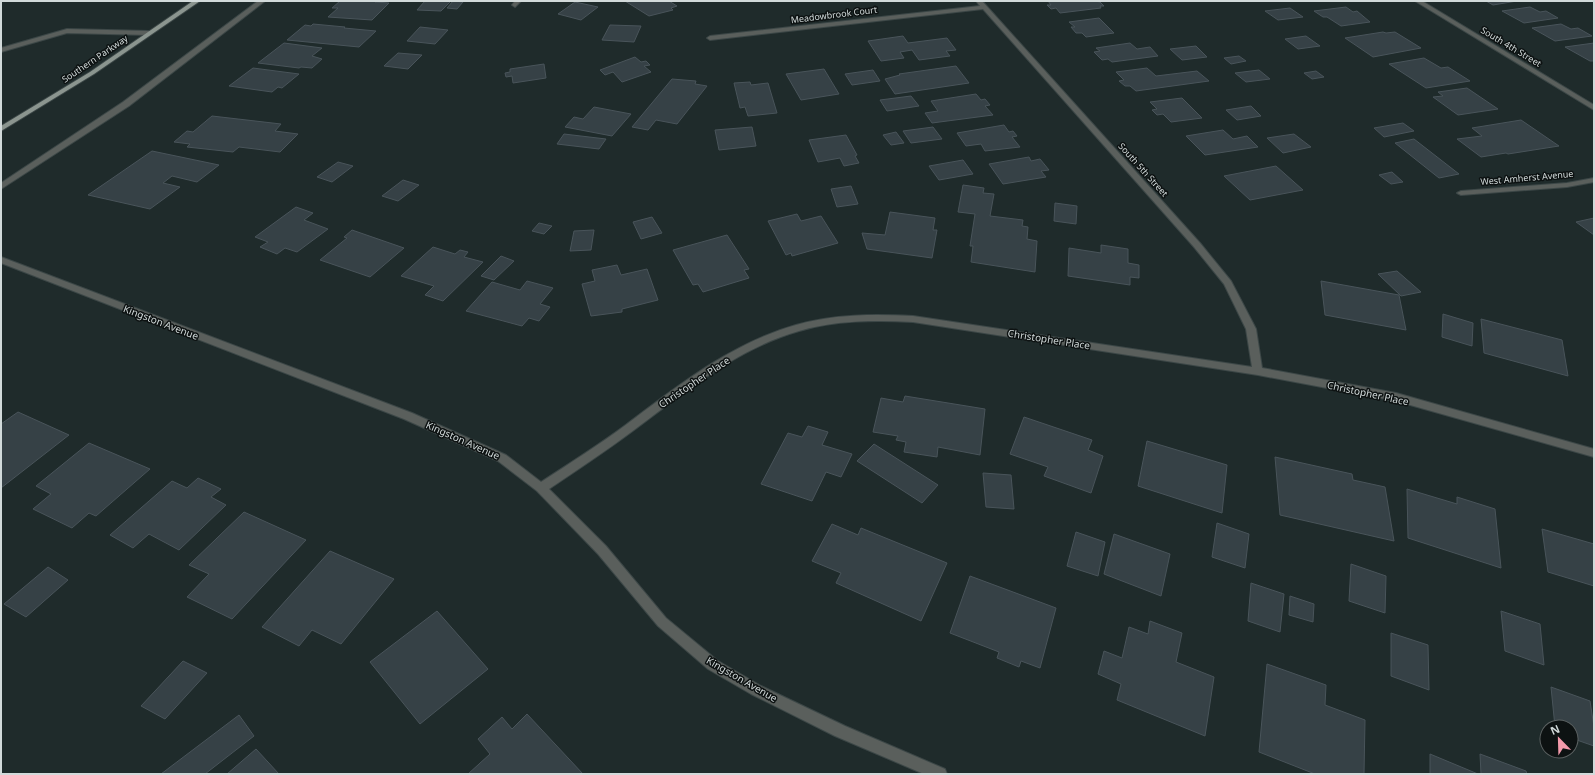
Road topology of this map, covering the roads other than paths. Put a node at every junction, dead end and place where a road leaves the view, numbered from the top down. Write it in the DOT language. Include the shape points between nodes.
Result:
graph roads {
  1 [pos="197,1"];
  2 [pos="262,1"];
  3 [pos="1418,1"];
  4 [pos="981,4"];
  5 [pos="149,33"];
  6 [pos="710,38"];
  7 [pos="1,50"];
  8 [pos="1594,108"];
  9 [pos="1,129"];
  10 [pos="1594,180"];
  11 [pos="1,187"];
  12 [pos="1461,194"];
  13 [pos="1,260"];
  14 [pos="1258,371"];
  15 [pos="1594,453"];
  16 [pos="541,488"];
  17 [pos="940,774"];
  1 -- 5 [label="main road, Southern Parkway"];
  2 -- 11 [label="street" via="126,104"];
  3 -- 8 [label="street, South 4th Street"];
  4 -- 6 [label="street, Meadowbrook Court"];
  4 -- 14 [label="street, South 5th Street" via="1197,245 1228,284 1251,329"];
  5 -- 7 [label="street" via="67,31"];
  5 -- 9 [label="main road, Southern Parkway" via="92,73"];
  10 -- 12 [label="street, West Amherst Avenue" via="1567,185"];
  13 -- 16 [label="street, Kingston Avenue" via="408,416 502,458"];
  14 -- 15 [label="street, Christopher Place" via="1396,398"];
  14 -- 16 [label="street, Christopher Place" via="913,319 846,318 781,332 751,345 703,373 620,435"];
  16 -- 17 [label="street, Kingston Avenue" via="602,550 662,622 713,665 756,690"];
}
